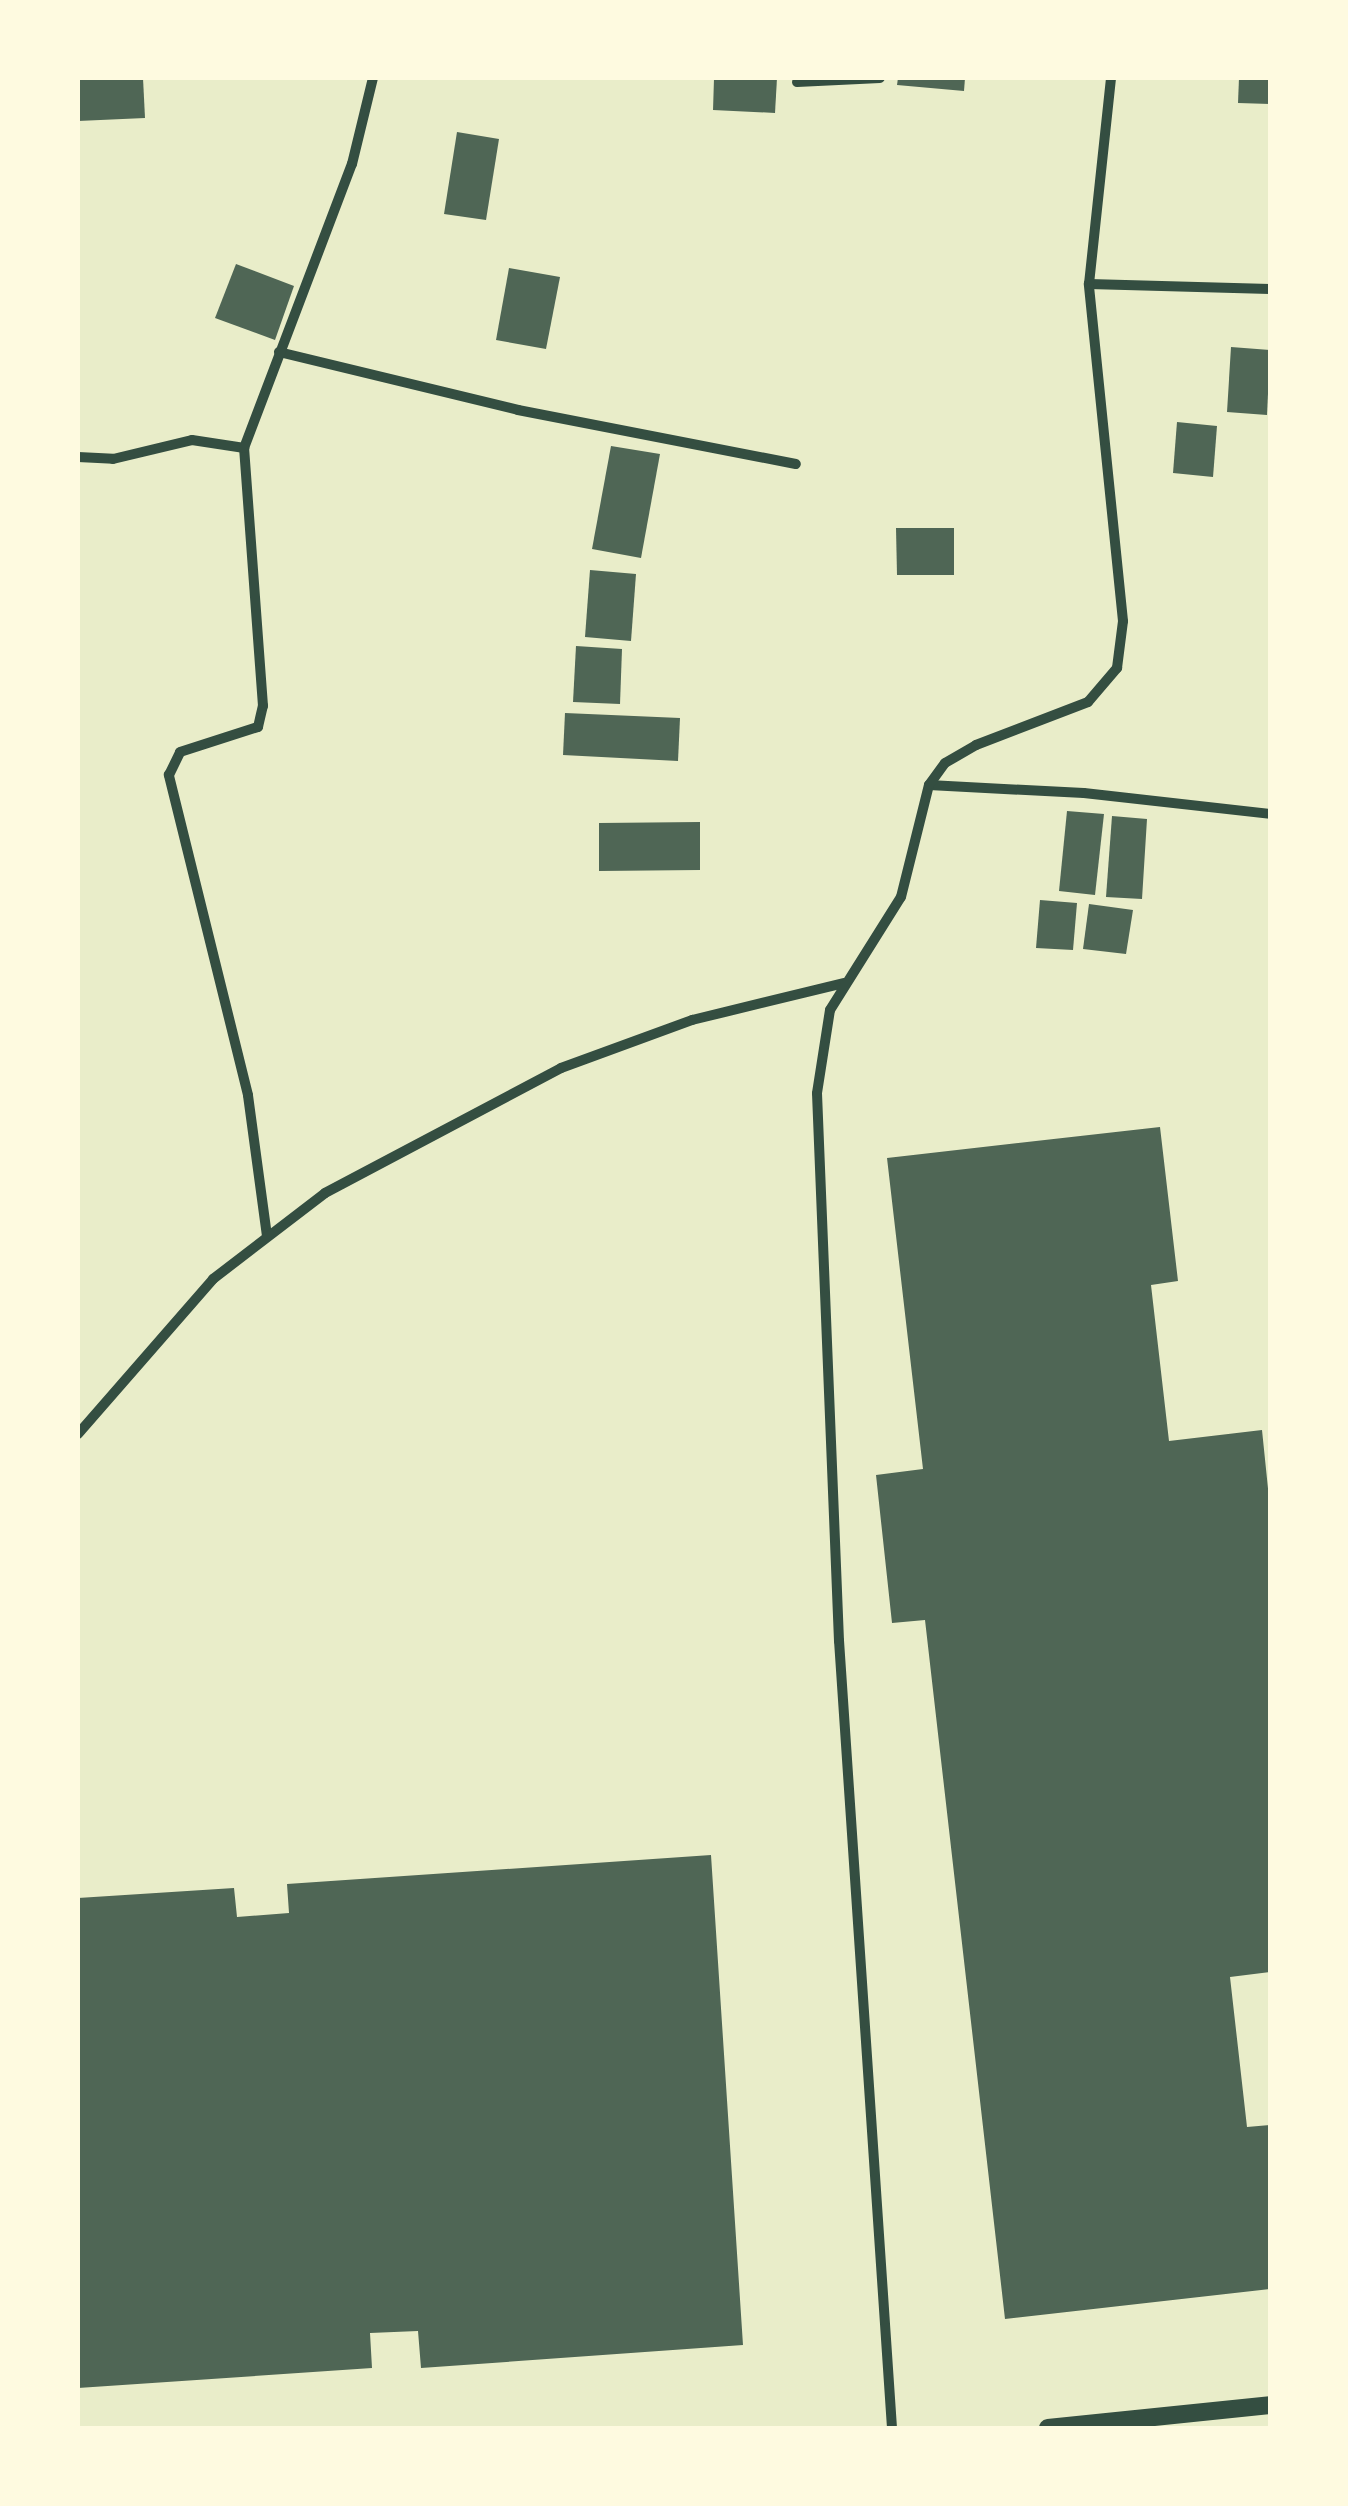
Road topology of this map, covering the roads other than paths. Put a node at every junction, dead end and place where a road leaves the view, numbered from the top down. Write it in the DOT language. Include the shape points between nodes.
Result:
graph roads {
  1 [pos="373,78"];
  2 [pos="880,78"];
  3 [pos="1111,78"];
  4 [pos="797,82"];
  5 [pos="1090,284"];
  6 [pos="1270,290"];
  7 [pos="279,352"];
  8 [pos="244,448"];
  9 [pos="78,458"];
  10 [pos="796,464"];
  11 [pos="929,785"];
  12 [pos="1270,814"];
  13 [pos="844,982"];
  14 [pos="267,1236"];
  15 [pos="78,1434"];
  16 [pos="1270,2405"];
  17 [pos="892,2428"];
  18 [pos="1048,2428"];
  1 -- 7 [label="street" via="352,164"];
  2 -- 4 [label="street"];
  3 -- 5 [label="street"];
  5 -- 6 [label="street"];
  5 -- 11 [label="street" via="1124,621 1118,668 1088,702 976,745 945,763"];
  7 -- 8 [label="street"];
  7 -- 10 [label="street" via="518,410"];
  8 -- 9 [label="street" via="192,440 113,459"];
  8 -- 14 [label="street" via="258,728 180,752 169,775 248,1095"];
  11 -- 12 [label="street" via="1084,793"];
  11 -- 13 [label="street" via="901,897"];
  13 -- 14 [label="street" via="692,1020 561,1068 325,1193"];
  13 -- 17 [label="street" via="822,1048 817,1155 839,1641"];
  14 -- 15 [label="street" via="213,1280"];
  16 -- 18 [label="street"];
}
